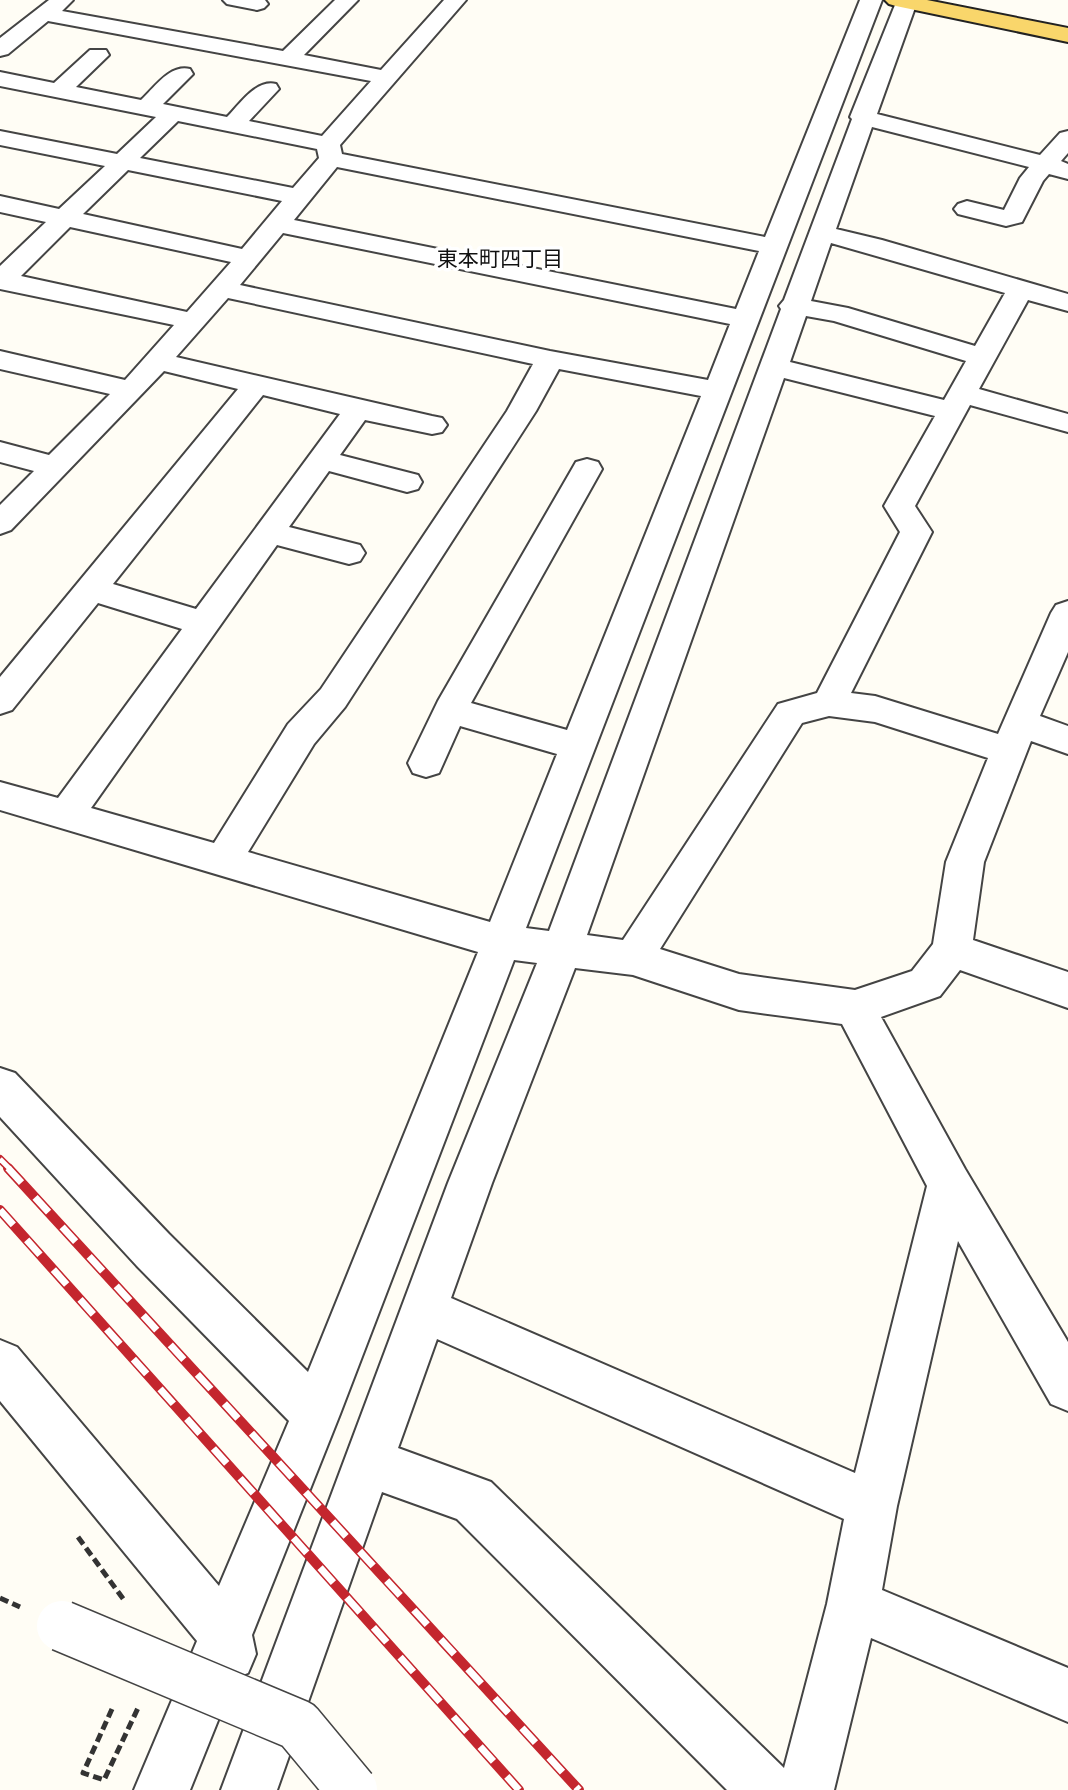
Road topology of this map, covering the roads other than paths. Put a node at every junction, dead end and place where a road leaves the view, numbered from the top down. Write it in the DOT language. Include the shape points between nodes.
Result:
graph roads {
  1 [pos="62,0"];
  2 [pos="234,0"];
  3 [pos="347,0"];
  4 [pos="449,1"];
  5 [pos="891,1"];
  6 [pos="257,4"];
  7 [pos="44,14"];
  8 [pos="11,30"];
  9 [pos="1068,35"];
  10 [pos="0,49"];
  11 [pos="98,55"];
  12 [pos="289,58"];
  13 [pos="183,74"];
  14 [pos="385,77"];
  15 [pos="0,79"];
  16 [pos="268,89"];
  17 [pos="58,91"];
  18 [pos="146,108"];
  19 [pos="172,114"];
  20 [pos="862,117"];
  21 [pos="233,124"];
  22 [pos="0,138"];
  23 [pos="1068,138"];
  24 [pos="330,151"];
  25 [pos="121,162"];
  26 [pos="1056,168"];
  27 [pos="299,197"];
  28 [pos="0,204"];
  29 [pos="967,209"];
  30 [pos="63,217"];
  31 [pos="276,224"];
  32 [pos="820,233"];
  33 [pos="773,246"];
  34 [pos="248,258"];
  35 [pos="1,280"];
  36 [pos="222,289"];
  37 [pos="1020,290"];
  38 [pos="1068,303"];
  39 [pos="793,306"];
  40 [pos="745,319"];
  41 [pos="192,321"];
  42 [pos="983,357"];
  43 [pos="550,359"];
  44 [pos="0,360"];
  45 [pos="157,361"];
  46 [pos="772,366"];
  47 [pos="258,383"];
  48 [pos="131,390"];
  49 [pos="716,390"];
  50 [pos="957,402"];
  51 [pos="358,409"];
  52 [pos="1068,423"];
  53 [pos="432,425"];
  54 [pos="0,452"];
  55 [pos="322,460"];
  56 [pos="54,466"];
  57 [pos="587,469"];
  58 [pos="407,482"];
  59 [pos="0,523"];
  60 [pos="270,533"];
  61 [pos="349,553"];
  62 [pos="92,589"];
  63 [pos="1068,613"];
  64 [pos="205,624"];
  65 [pos="0,701"];
  66 [pos="829,703"];
  67 [pos="450,710"];
  68 [pos="1014,737"];
  69 [pos="1068,740"];
  70 [pos="578,747"];
  71 [pos="426,762"];
  72 [pos="0,796"];
  73 [pos="66,814"];
  74 [pos="223,860"];
  75 [pos="502,942"];
  76 [pos="562,950"];
  77 [pos="951,950"];
  78 [pos="633,958"];
  79 [pos="1068,990"];
  80 [pos="855,1008"];
  81 [pos="0,1087"];
  82 [pos="949,1184"];
  83 [pos="425,1310"];
  84 [pos="0,1364"];
  85 [pos="1068,1387"];
  86 [pos="316,1413"];
  87 [pos="370,1463"];
  88 [pos="872,1506"];
  89 [pos="853,1604"];
  90 [pos="62,1626"];
  91 [pos="225,1634"];
  92 [pos="1068,1695"];
  93 [pos="257,1785"];
  94 [pos="162,1790"];
  95 [pos="352,1790"];
  96 [pos="767,1790"];
  97 [pos="806,1790"];
  1 -- 7 [label="street"];
  2 -- 6 [label="street"];
  3 -- 12 [label="street"];
  4 -- 14 [label="street"];
  5 -- 9 [label="main road"];
  5 -- 20 [label="street"];
  5 -- 33 [label="street"];
  7 -- 8 [label="street"];
  7 -- 12 [label="street"];
  8 -- 10 [label="street"];
  11 -- 17 [label="street"];
  12 -- 14 [label="street"];
  13 -- 18 [label="street"];
  14 -- 24 [label="street"];
  15 -- 17 [label="street"];
  16 -- 21 [label="street"];
  17 -- 18 [label="street"];
  18 -- 19 [label="street"];
  19 -- 21 [label="street"];
  19 -- 25 [label="street"];
  20 -- 26 [label="street"];
  20 -- 32 [label="street"];
  21 -- 24 [label="street"];
  22 -- 25 [label="street"];
  23 -- 26 [label="street"];
  24 -- 27 [label="street"];
  24 -- 33 [label="street"];
  25 -- 27 [label="street"];
  25 -- 30 [label="street"];
  26 -- 29 [label="street" via="1032,178 1013,217"];
  27 -- 31 [label="street"];
  28 -- 30 [label="street"];
  30 -- 34 [label="street"];
  30 -- 35 [label="street"];
  31 -- 34 [label="street"];
  31 -- 40 [label="street"];
  32 -- 37 [label="street"];
  32 -- 39 [label="street"];
  33 -- 40 [label="street"];
  34 -- 36 [label="street"];
  35 -- 41 [label="street"];
  36 -- 41 [label="street"];
  36 -- 43 [label="street"];
  37 -- 38 [label="street"];
  37 -- 42 [label="street"];
  39 -- 42 [label="street" via="838,314"];
  39 -- 46 [label="street"];
  40 -- 49 [label="street"];
  41 -- 45 [label="street"];
  42 -- 50 [label="street"];
  43 -- 49 [label="street"];
  43 -- 74 [label="street" via="521,411 333,698 301,734"];
  44 -- 48 [label="street"];
  45 -- 47 [label="street"];
  45 -- 48 [label="street"];
  46 -- 50 [label="street"];
  46 -- 76 [label="street"];
  47 -- 51 [label="street"];
  47 -- 62 [label="street"];
  48 -- 56 [label="street"];
  49 -- 70 [label="street"];
  50 -- 52 [label="street"];
  50 -- 66 [label="street" via="899,506 916,532"];
  51 -- 53 [label="street"];
  51 -- 55 [label="street"];
  54 -- 56 [label="street"];
  55 -- 58 [label="street"];
  55 -- 60 [label="street"];
  56 -- 59 [label="street"];
  57 -- 67 [label="street"];
  60 -- 61 [label="street"];
  60 -- 64 [label="street"];
  62 -- 64 [label="street"];
  62 -- 65 [label="street"];
  63 -- 68 [label="street"];
  64 -- 73 [label="street"];
  66 -- 68 [label="street"];
  66 -- 78 [label="street" via="790,713"];
  67 -- 70 [label="street"];
  67 -- 71 [label="street"];
  68 -- 69 [label="street"];
  68 -- 77 [label="street" via="965,862"];
  70 -- 75 [label="street"];
  72 -- 73 [label="street"];
  73 -- 74 [label="street"];
  74 -- 75 [label="street"];
  75 -- 76 [label="street"];
  75 -- 86 [label="street"];
  76 -- 78 [label="street"];
  76 -- 83 [label="street"];
  77 -- 79 [label="street"];
  77 -- 80 [label="street" via="926,984"];
  78 -- 80 [label="street" via="739,992"];
  80 -- 82 [label="street"];
  81 -- 86 [label="street" via="153,1250"];
  82 -- 85 [label="street"];
  82 -- 88 [label="street"];
  83 -- 87 [label="street"];
  83 -- 88 [label="street"];
  84 -- 91 [label="street"];
  86 -- 91 [label="street"];
  87 -- 93 [label="street"];
  87 -- 96 [label="street" via="473,1500"];
  88 -- 89 [label="street"];
  89 -- 92 [label="street"];
  89 -- 97 [label="street"];
  90 -- 95 [label="street, bridge" via="298,1725"];
  91 -- 93 [label="street"];
  91 -- 94 [label="street"];
}
